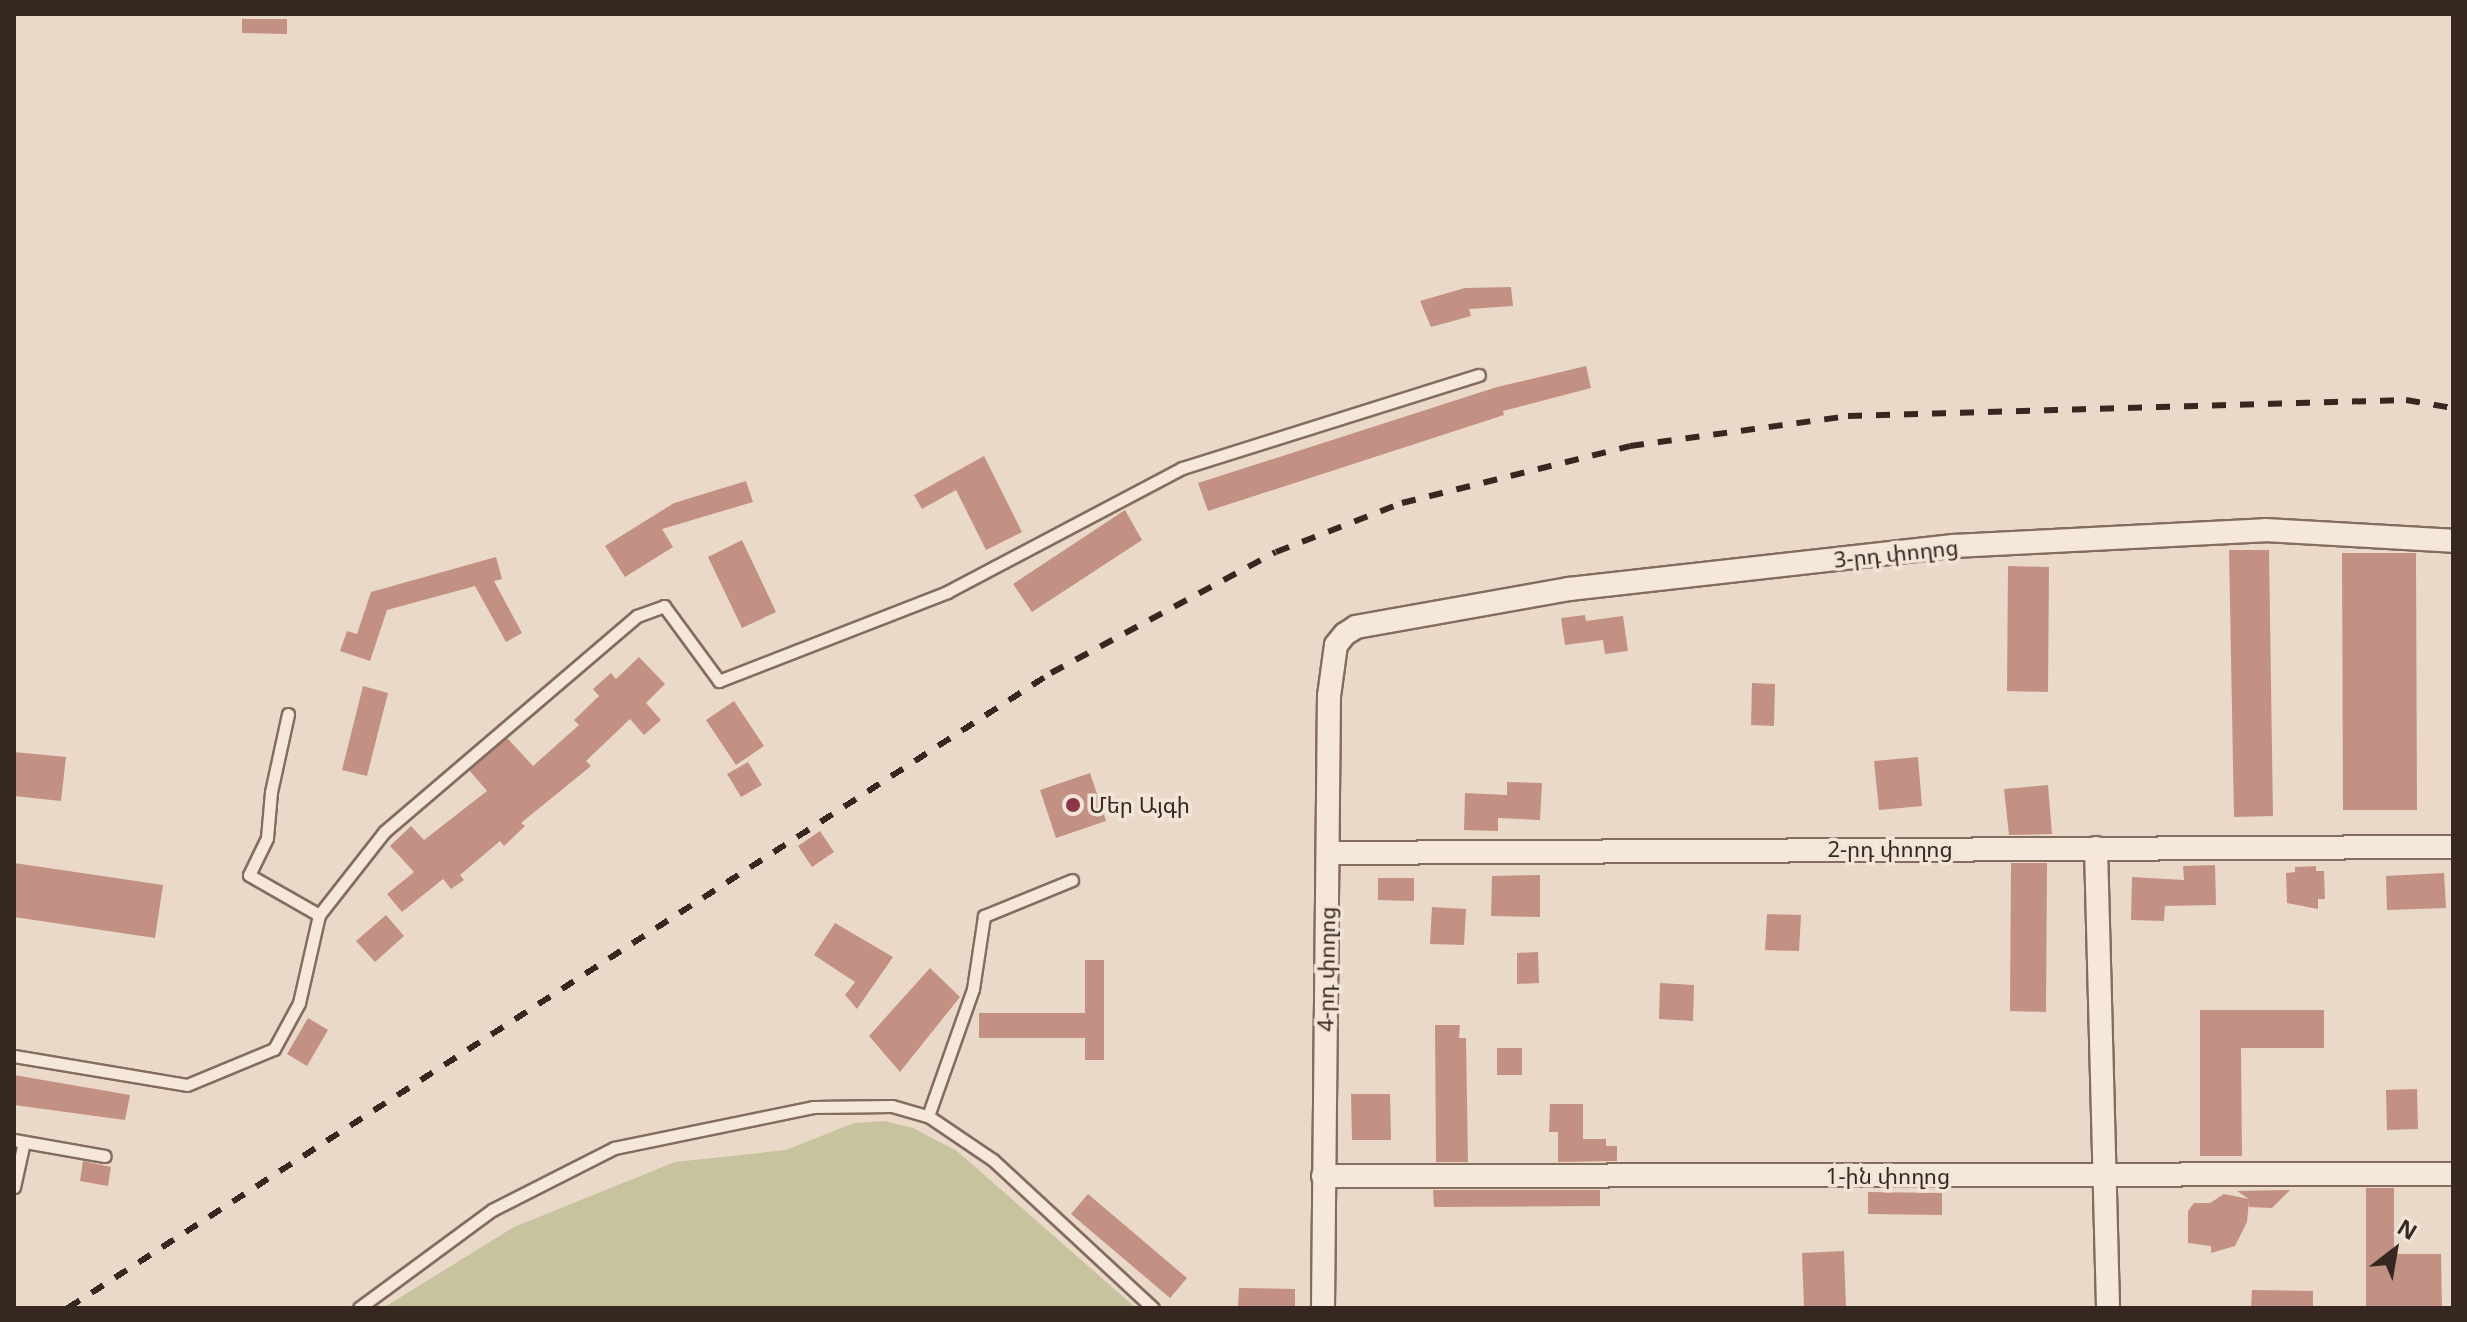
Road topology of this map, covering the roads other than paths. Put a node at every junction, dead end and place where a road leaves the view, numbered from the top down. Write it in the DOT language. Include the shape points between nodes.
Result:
graph roads {
  1 [pos="1479,375"];
  2 [pos="2453,541"];
  3 [pos="1345,634"];
  4 [pos="288,714"];
  5 [pos="2453,847"];
  6 [pos="2096,848"];
  7 [pos="1328,853"];
  8 [pos="1072,880"];
  9 [pos="319,915"];
  10 [pos="14,1056"];
  11 [pos="928,1116"];
  12 [pos="19,1141"];
  13 [pos="105,1156"];
  14 [pos="2453,1174"];
  15 [pos="1323,1176"];
  16 [pos="2102,1176"];
  17 [pos="14,1187"];
  18 [pos="359,1308"];
  19 [pos="1153,1308"];
  20 [pos="1323,1308"];
  21 [pos="2108,1308"];
  1 -- 9 [label="lane" via="1182,468 947,592 719,681 664,606 637,616 384,832"];
  2 -- 3 [label="street, 3-րդ փողոց" via="2265,530 1954,546 1569,589 1356,627"];
  3 -- 7 [label="street, 4-րդ փողոց" via="1336,645 1329,696"];
  4 -- 9 [label="lane" via="267,838 249,875"];
  5 -- 6 [label="street, 2-րդ փողոց"];
  6 -- 7 [label="street, 2-րդ փողոց"];
  6 -- 16 [label="street"];
  7 -- 15 [label="street, 4-րդ փողոց"];
  8 -- 11 [label="lane" via="984,916 973,989"];
  9 -- 10 [label="lane" via="299,1003 274,1049 187,1085"];
  11 -- 18 [label="lane" via="892,1106 813,1107 614,1148 492,1210"];
  11 -- 19 [label="lane" via="993,1160"];
  12 -- 13 [label="lane"];
  12 -- 17 [label="lane"];
  14 -- 16 [label="street, 1-ին փողոց"];
  15 -- 16 [label="street, 1-ին փողոց"];
  15 -- 20 [label="street, 4-րդ փողոց"];
  16 -- 21 [label="street"];
}
